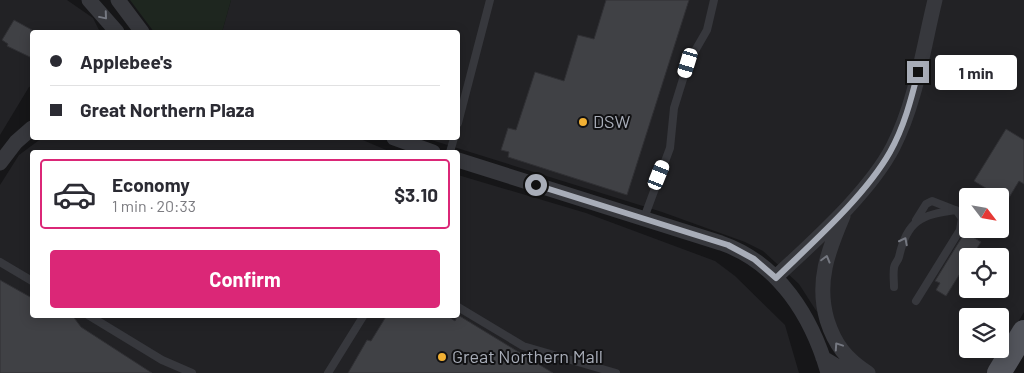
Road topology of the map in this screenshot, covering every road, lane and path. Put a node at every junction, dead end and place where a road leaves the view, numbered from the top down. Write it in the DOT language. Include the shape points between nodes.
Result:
graph roads {
  1 [pos="89,0"];
  2 [pos="118,0"];
  3 [pos="490,0"];
  4 [pos="714,0"];
  5 [pos="935,0"];
  6 [pos="115,30"];
  7 [pos="140,30"];
  8 [pos="460,115"];
  9 [pos="30,130"];
  10 [pos="400,140"];
  11 [pos="427,150"];
  12 [pos="460,161"];
  13 [pos="0,163"];
  14 [pos="848,205"];
  15 [pos="956,210"];
  16 [pos="644,218"];
  17 [pos="914,224"];
  18 [pos="0,262"];
  19 [pos="776,278"];
  20 [pos="30,280"];
  21 [pos="894,287"];
  22 [pos="916,301"];
  23 [pos="460,308"];
  24 [pos="93,318"];
  25 [pos="362,318"];
  26 [pos="1024,332"];
  27 [pos="823,358"];
  28 [pos="192,373"];
  29 [pos="328,373"];
  30 [pos="616,373"];
  31 [pos="828,373"];
  32 [pos="848,373"];
  33 [pos="868,373"];
  34 [pos="998,373"];
  1 -- 6 [label="street, one-way"];
  2 -- 7 [label="street"];
  3 -- 8 [label="lane"];
  4 -- 16 [label="lane" via="706,30 688,63 674,108 670,148"];
  5 -- 14 [label="street" via="905,121 886,160"];
  9 -- 13 [label="street"];
  10 -- 11 [label="street"];
  12 -- 16 [label="street"];
  14 -- 19 [label="street"];
  33 -- 14 [label="street, one-way" via="849,360 837,346 824,308 825,262"];
  15 -- 17 [label="lane" via="923,216"];
  15 -- 17 [label="lane" via="932,201 926,204"];
  15 -- 22 [label="lane" via="962,218 960,230"];
  16 -- 19 [label="street" via="728,245 754,259"];
  21 -- 17 [label="lane, one-way" via="894,268 901,246"];
  18 -- 20 [label="lane"];
  19 -- 27 [label="street" via="799,306"];
  23 -- 30 [label="lane" via="523,346"];
  24 -- 28 [label="lane" via="162,360"];
  25 -- 29 [label="lane"];
  26 -- 34 [label="main road"];
  27 -- 31 [label="street"];
  27 -- 32 [label="street"];
}
